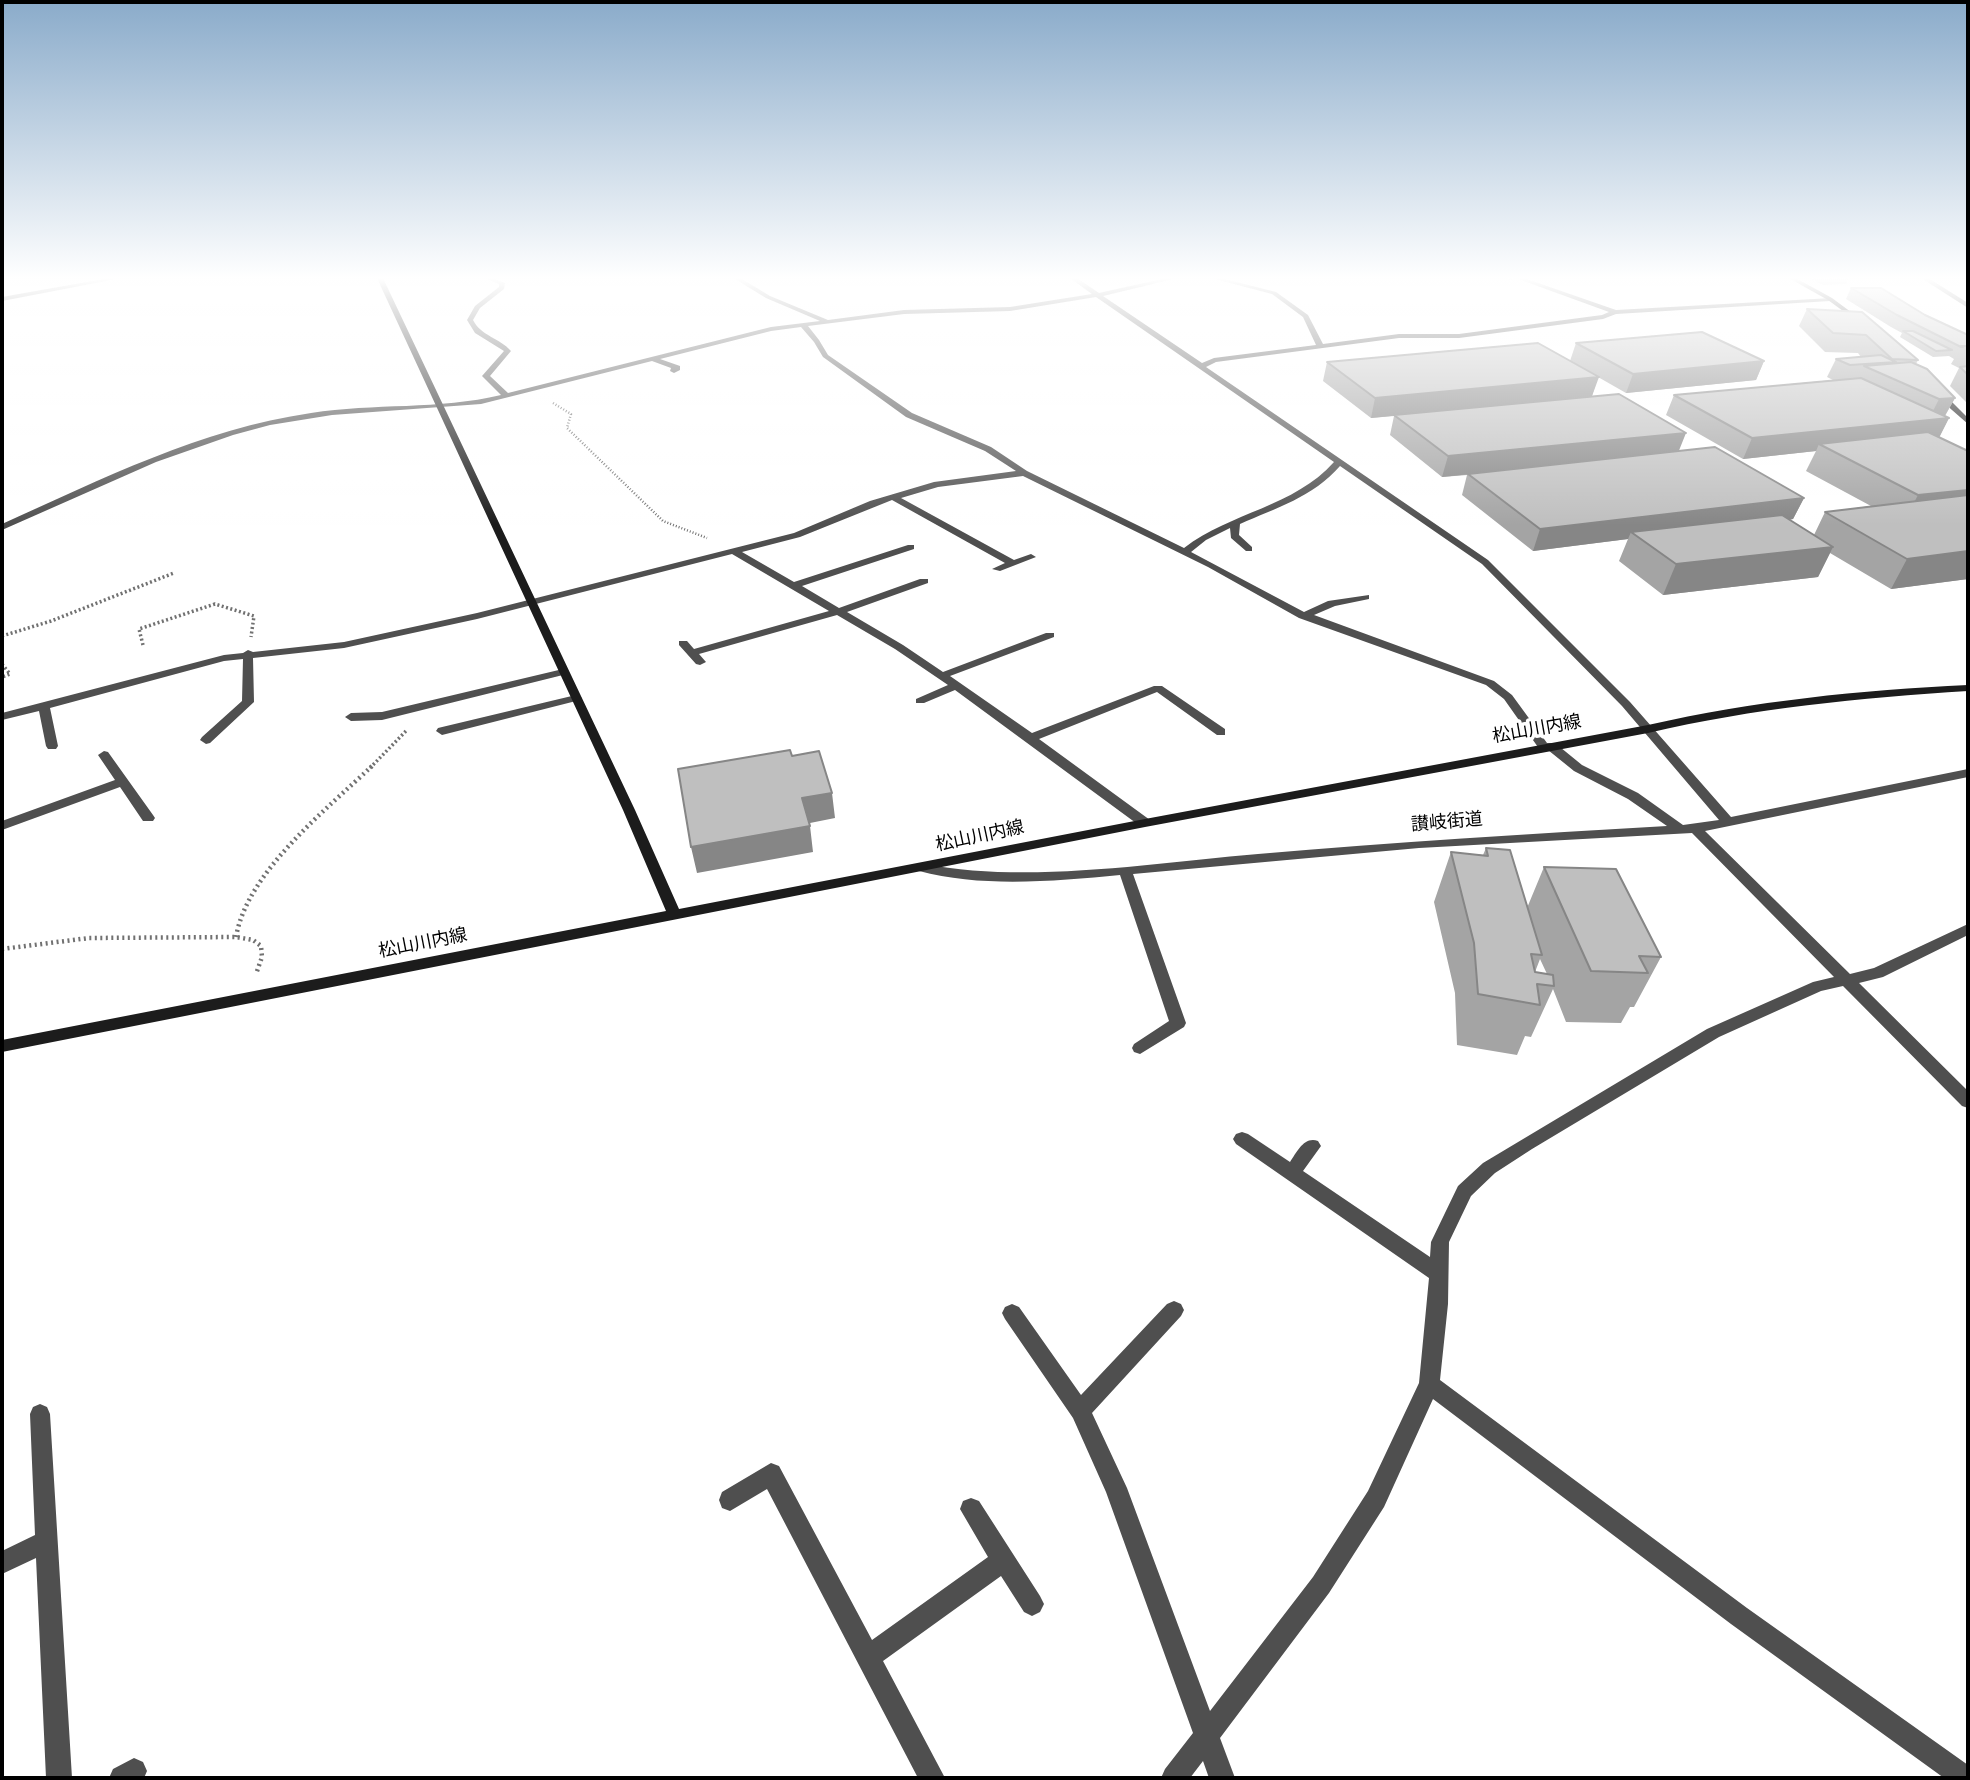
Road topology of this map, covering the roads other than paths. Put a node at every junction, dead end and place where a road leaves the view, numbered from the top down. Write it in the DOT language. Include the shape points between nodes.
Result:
graph roads {
  1 [pos="418,359"];
  2 [pos="501,359"];
  3 [pos="648,359"];
  4 [pos="655,359"];
  5 [pos="829,359"];
  6 [pos="1189,359"];
  7 [pos="1221,359"];
  8 [pos="1204,365"];
  9 [pos="674,371"];
  10 [pos="1930,385"];
  11 [pos="507,396"];
  12 [pos="441,408"];
  13 [pos="1968,422"];
  14 [pos="1340,461"];
  15 [pos="1024,473"];
  16 [pos="893,497"];
  17 [pos="1235,522"];
  18 [pos="2,527"];
  19 [pos="911,547"];
  20 [pos="1249,549"];
  21 [pos="735,552"];
  22 [pos="1187,552"];
  23 [pos="1031,556"];
  24 [pos="1013,564"];
  25 [pos="997,569"];
  26 [pos="924,581"];
  27 [pos="793,586"];
  28 [pos="1365,597"];
  29 [pos="530,602"];
  30 [pos="838,612"];
  31 [pos="1303,616"];
  32 [pos="1050,635"];
  33 [pos="683,643"];
  34 [pos="248,653"];
  35 [pos="691,653"];
  36 [pos="700,663"];
  37 [pos="563,672"];
  38 [pos="941,676"];
  39 [pos="956,686"];
  40 [pos="1968,688"];
  41 [pos="576,698"];
  42 [pos="920,701"];
  43 [pos="44,705"];
  44 [pos="2,717"];
  45 [pos="351,718"];
  46 [pos="1648,729"];
  47 [pos="442,731"];
  48 [pos="1221,732"];
  49 [pos="1031,738"];
  50 [pos="206,740"];
  51 [pos="52,746"];
  52 [pos="1548,747"];
  53 [pos="104,755"];
  54 [pos="1968,773"];
  55 [pos="123,782"];
  56 [pos="148,818"];
  57 [pos="1145,822"];
  58 [pos="1728,822"];
  59 [pos="2,827"];
  60 [pos="1679,829"];
  61 [pos="1695,829"];
  62 [pos="924,868"];
  63 [pos="1125,870"];
  64 [pos="675,915"];
  65 [pos="1968,929"];
  66 [pos="1844,979"];
  67 [pos="2,1046"];
  68 [pos="1140,1048"];
  69 [pos="1968,1101"];
  70 [pos="1242,1139"];
  71 [pos="1312,1146"];
  72 [pos="1292,1173"];
  73 [pos="1439,1274"];
  74 [pos="1174,1310"];
  75 [pos="1012,1313"];
  76 [pos="1429,1384"];
  77 [pos="1080,1411"];
  78 [pos="40,1414"];
  79 [pos="730,1500"];
  80 [pos="971,1509"];
  81 [pos="47,1541"];
  82 [pos="1003,1560"];
  83 [pos="2,1563"];
  84 [pos="1032,1604"];
  85 [pos="867,1657"];
  86 [pos="1206,1738"];
  87 [pos="59,1778"];
  88 [pos="932,1778"];
  89 [pos="1174,1778"];
  90 [pos="1222,1778"];
  91 [pos="1965,1778"];
  1 -- 12 [label="street"];
  2 -- 11 [label="street" via="486,376"];
  3 -- 11 [label="street"];
  4 -- 9 [label="street" via="677,368"];
  5 -- 15 [label="street" via="899,410 988,449"];
  6 -- 8 [label="street"];
  7 -- 8 [label="street"];
  8 -- 14 [label="street"];
  10 -- 13 [label="street"];
  11 -- 12 [label="street"];
  12 -- 18 [label="street" via="310,415 233,432 151,458"];
  12 -- 29 [label="street"];
  14 -- 17 [label="street" via="1300,493"];
  14 -- 46 [label="street" via="1485,562"];
  15 -- 16 [label="street" via="937,484"];
  15 -- 22 [label="street"];
  16 -- 21 [label="street" via="814,530"];
  16 -- 24 [label="street"];
  17 -- 20 [label="street" via="1234,536"];
  17 -- 22 [label="street"];
  19 -- 27 [label="street"];
  21 -- 27 [label="street"];
  21 -- 29 [label="street"];
  22 -- 31 [label="street"];
  23 -- 24 [label="street"];
  24 -- 25 [label="street"];
  26 -- 30 [label="street"];
  27 -- 30 [label="street"];
  28 -- 31 [label="street" via="1332,603"];
  29 -- 34 [label="street" via="375,640"];
  29 -- 37 [label="street"];
  30 -- 35 [label="street"];
  30 -- 38 [label="street"];
  31 -- 52 [label="street" via="1490,683 1508,697"];
  32 -- 38 [label="street"];
  33 -- 35 [label="street"];
  34 -- 43 [label="street"];
  34 -- 50 [label="street" via="248,702"];
  35 -- 36 [label="street"];
  37 -- 41 [label="street"];
  37 -- 45 [label="street" via="382,716"];
  38 -- 39 [label="street"];
  39 -- 42 [label="street"];
  39 -- 49 [label="street"];
  40 -- 46 [label="street, 松山川内線" via="1816,699 1711,713"];
  41 -- 47 [label="street"];
  41 -- 64 [label="street"];
  43 -- 44 [label="street"];
  43 -- 51 [label="street"];
  46 -- 52 [label="street, 松山川内線"];
  46 -- 58 [label="street"];
  48 -- 49 [label="street" via="1158,688"];
  49 -- 57 [label="street"];
  52 -- 57 [label="street, 松山川内線"];
  52 -- 60 [label="street" via="1633,796"];
  53 -- 55 [label="street"];
  54 -- 58 [label="street, 讃岐街道"];
  55 -- 56 [label="street"];
  55 -- 59 [label="street"];
  57 -- 62 [label="street, 松山川内線"];
  58 -- 61 [label="street, 讃岐街道"];
  60 -- 61 [label="street, 讃岐街道"];
  60 -- 63 [label="street, 讃岐街道" via="1446,842"];
  61 -- 66 [label="street"];
  62 -- 63 [label="street, 讃岐街道" via="1005,877"];
  62 -- 64 [label="street, 松山川内線"];
  63 -- 68 [label="street" via="1178,1023"];
  64 -- 67 [label="street, 松山川内線"];
  65 -- 66 [label="street" via="1878,973"];
  66 -- 69 [label="street"];
  66 -- 73 [label="street" via="1713,1033 1489,1168 1464,1191 1440,1242"];
  70 -- 72 [label="street"];
  71 -- 72 [label="street"];
  72 -- 73 [label="street"];
  73 -- 76 [label="street"];
  74 -- 77 [label="street"];
  75 -- 77 [label="street"];
  76 -- 86 [label="street" via="1376,1499 1321,1585"];
  76 -- 91 [label="street"];
  77 -- 86 [label="street" via="1116,1488"];
  78 -- 81 [label="street"];
  79 -- 85 [label="street" via="771,1474"];
  80 -- 82 [label="street"];
  81 -- 83 [label="street"];
  81 -- 87 [label="street"];
  82 -- 84 [label="street"];
  82 -- 85 [label="street"];
  85 -- 88 [label="street"];
  86 -- 89 [label="street"];
  86 -- 90 [label="street"];
}
